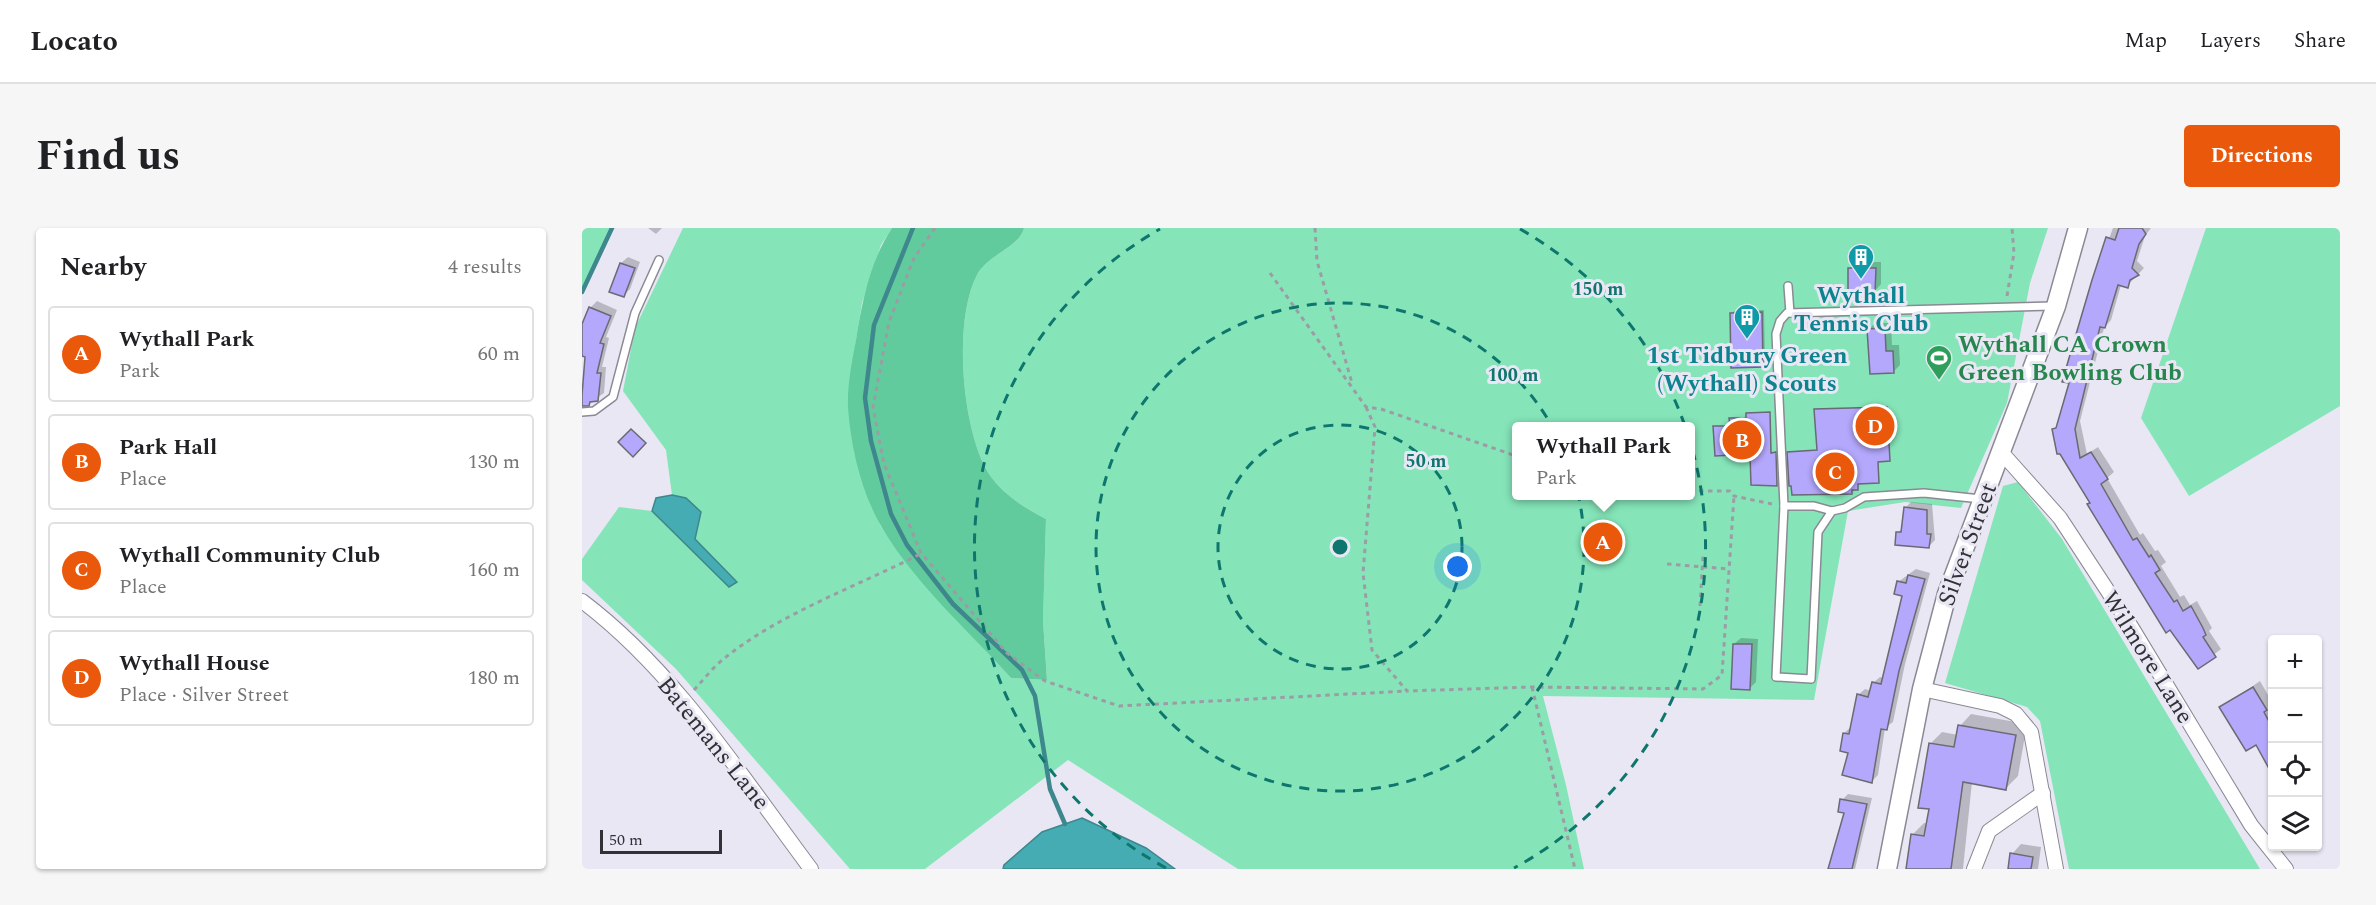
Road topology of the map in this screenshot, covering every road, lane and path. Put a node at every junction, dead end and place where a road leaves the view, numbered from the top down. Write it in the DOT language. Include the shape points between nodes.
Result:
graph roads {
  1 [pos="935,228"];
  2 [pos="1315,228"];
  3 [pos="2012,228"];
  4 [pos="2078,228"];
  5 [pos="659,261"];
  6 [pos="1270,273"];
  7 [pos="1788,286"];
  8 [pos="2056,306"];
  9 [pos="2006,307"];
  10 [pos="1790,313"];
  11 [pos="1352,385"];
  12 [pos="1366,407"];
  13 [pos="582,412"];
  14 [pos="2002,453"];
  15 [pos="1512,455"];
  16 [pos="1695,490"];
  17 [pos="1734,496"];
  18 [pos="1981,499"];
  19 [pos="1784,506"];
  20 [pos="1832,511"];
  21 [pos="921,554"];
  22 [pos="1703,555"];
  23 [pos="1667,564"];
  24 [pos="1703,567"];
  25 [pos="1729,569"];
  26 [pos="582,600"];
  27 [pos="1700,606"];
  28 [pos="1532,687"];
  29 [pos="1922,689"];
  30 [pos="1407,690"];
  31 [pos="685,700"];
  32 [pos="2043,793"];
  33 [pos="811,869"];
  34 [pos="1575,869"];
  35 [pos="1887,869"];
  36 [pos="1974,869"];
  37 [pos="2056,869"];
  38 [pos="2286,869"];
  1 -- 21 [label="path" via="914,258 889,322 873,407 884,464"];
  2 -- 11 [label="path" via="1317,261"];
  3 -- 9 [label="path" via="2014,253"];
  4 -- 8 [label="street, Silver Street"];
  5 -- 13 [label="lane" via="635,312 613,397 594,411"];
  6 -- 11 [label="path"];
  7 -- 10 [label="lane"];
  8 -- 9 [label="lane"];
  8 -- 14 [label="street, Silver Street"];
  9 -- 10 [label="lane"];
  10 -- 19 [label="lane" via="1780,321 1776,334"];
  11 -- 12 [label="path"];
  12 -- 15 [label="path"];
  12 -- 30 [label="path" via="1375,427 1363,573 1372,650"];
  14 -- 18 [label="street, Silver Street"];
  14 -- 38 [label="street, Wilmore Lane" via="2060,518 2132,628 2251,825"];
  16 -- 17 [label="path" via="1730,491"];
  17 -- 19 [label="path"];
  17 -- 25 [label="path"];
  18 -- 20 [label="lane" via="1924,493 1864,497"];
  18 -- 29 [label="street, Silver Street" via="1947,594"];
  19 -- 20 [label="lane" via="1814,506"];
  19 -- 20 [label="lane" via="1776,677 1811,679 1818,532"];
  21 -- 30 [label="path" via="1007,653 1045,681 1119,706"];
  21 -- 31 [label="path" via="814,605 738,647"];
  22 -- 24 [label="path"];
  23 -- 24 [label="path"];
  24 -- 25 [label="path"];
  24 -- 27 [label="path"];
  25 -- 28 [label="path" via="1722,675 1703,689"];
  26 -- 31 [label="street, Batemans Lane"];
  28 -- 30 [label="path"];
  28 -- 34 [label="path"];
  29 -- 32 [label="street" via="1975,699 2016,714 2031,732"];
  29 -- 35 [label="street, Silver Street"];
  31 -- 33 [label="street, Batemans Lane"];
  32 -- 36 [label="street" via="1989,831"];
  32 -- 37 [label="street"];
}
